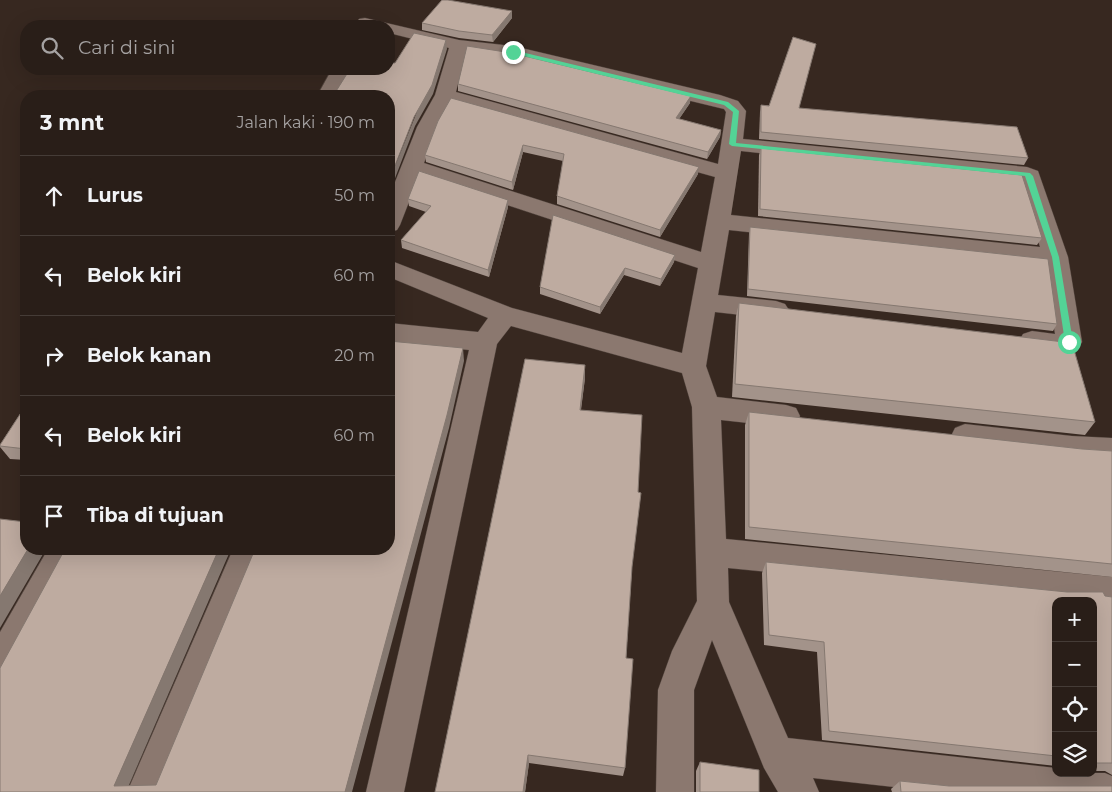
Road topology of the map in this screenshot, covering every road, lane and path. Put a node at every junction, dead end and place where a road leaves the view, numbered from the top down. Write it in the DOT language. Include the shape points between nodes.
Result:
graph roads {
  1 [pos="395,29"];
  2 [pos="460,45"];
  3 [pos="338,75"];
  4 [pos="330,90"];
  5 [pos="445,95"];
  6 [pos="732,144"];
  7 [pos="411,166"];
  8 [pos="726,173"];
  9 [pos="395,209"];
  10 [pos="718,221"];
  11 [pos="1056,257"];
  12 [pos="710,263"];
  13 [pos="395,270"];
  14 [pos="704,302"];
  15 [pos="801,313"];
  16 [pos="504,315"];
  17 [pos="395,333"];
  18 [pos="1005,337"];
  19 [pos="484,342"];
  20 [pos="693,366"];
  21 [pos="706,407"];
  22 [pos="814,419"];
  23 [pos="943,434"];
  24 [pos="1112,450"];
  25 [pos="712,552"];
  26 [pos="62,555"];
  27 [pos="246,555"];
  28 [pos="1112,592"];
  29 [pos="714,602"];
  30 [pos="0,665"];
  31 [pos="777,755"];
  32 [pos="146,792"];
  33 [pos="385,792"];
  34 [pos="675,792"];
  35 [pos="800,792"];
  36 [pos="1105,792"];
  1 -- 2 [label="street"];
  2 -- 5 [label="street"];
  2 -- 6 [label="street" via="513,52 726,103 736,111"];
  3 -- 4 [label="street"];
  5 -- 7 [label="street"];
  5 -- 8 [label="street"];
  6 -- 8 [label="street"];
  6 -- 11 [label="street" via="1021,172 1030,176"];
  7 -- 9 [label="street"];
  7 -- 12 [label="street"];
  8 -- 10 [label="street"];
  10 -- 11 [label="street"];
  10 -- 12 [label="street"];
  11 -- 18 [label="street" via="1069,342"];
  12 -- 14 [label="street"];
  13 -- 16 [label="street"];
  14 -- 15 [label="street"];
  14 -- 20 [label="street"];
  16 -- 19 [label="street"];
  16 -- 20 [label="street"];
  17 -- 19 [label="street"];
  19 -- 33 [label="street"];
  20 -- 21 [label="street"];
  21 -- 22 [label="street"];
  21 -- 25 [label="street"];
  23 -- 24 [label="street"];
  25 -- 28 [label="street"];
  25 -- 29 [label="street"];
  26 -- 30 [label="street"];
  27 -- 32 [label="street"];
  29 -- 31 [label="street"];
  29 -- 34 [label="street" via="689,651 676,690"];
  31 -- 35 [label="street"];
  31 -- 36 [label="street"];
}
